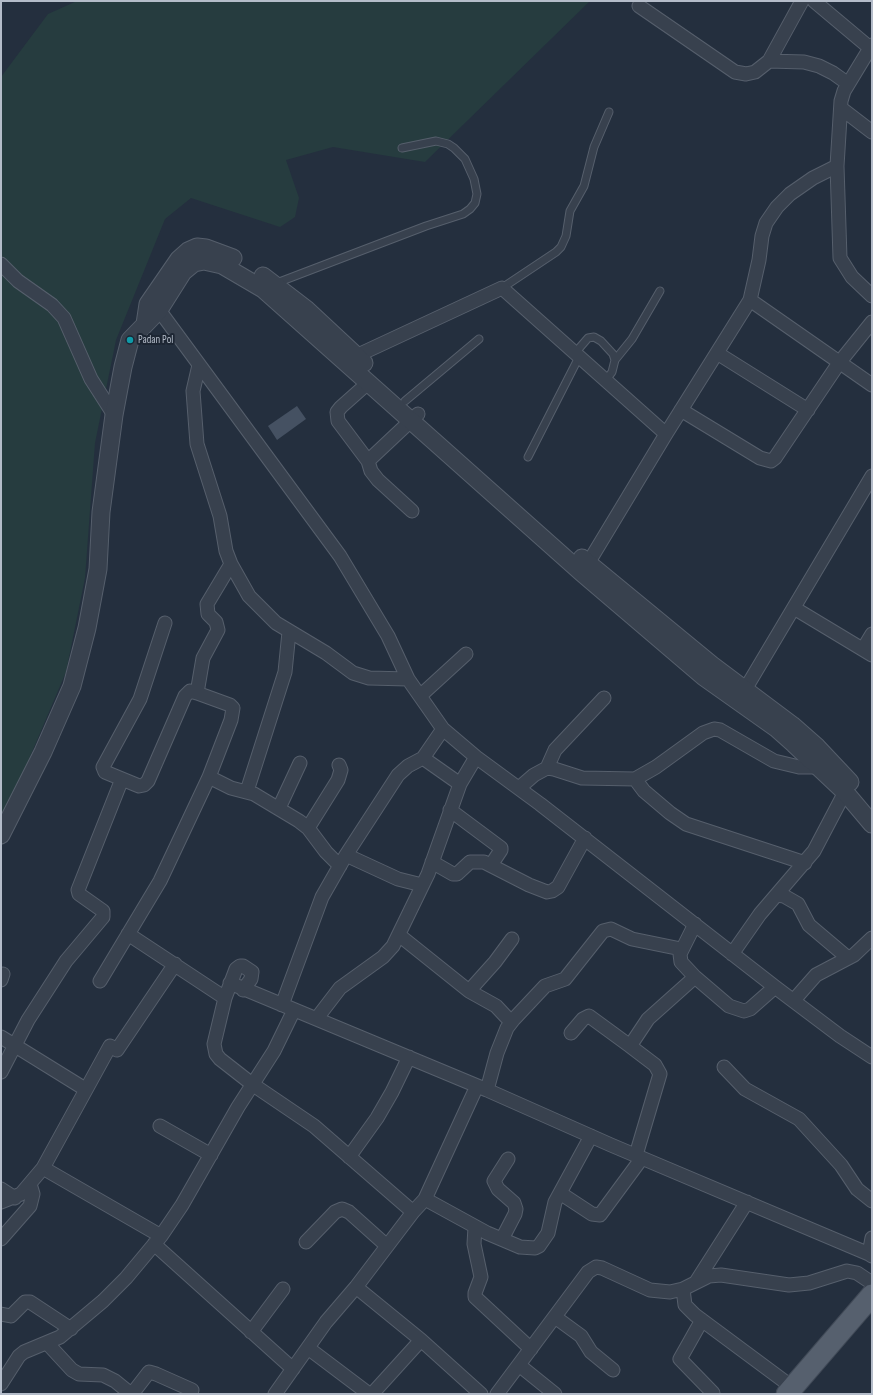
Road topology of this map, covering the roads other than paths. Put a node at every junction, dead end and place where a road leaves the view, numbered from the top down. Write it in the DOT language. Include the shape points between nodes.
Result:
graph roads {
  1 [pos="802,1"];
  2 [pos="814,1"];
  3 [pos="639,6"];
  4 [pos="871,47"];
  5 [pos="769,61"];
  6 [pos="847,83"];
  7 [pos="842,109"];
  8 [pos="609,112"];
  9 [pos="872,132"];
  10 [pos="402,148"];
  11 [pos="837,166"];
  12 [pos="1,264"];
  13 [pos="269,286"];
  14 [pos="502,288"];
  15 [pos="660,291"];
  16 [pos="872,296"];
  17 [pos="750,300"];
  18 [pos="154,307"];
  19 [pos="872,322"];
  20 [pos="479,339"];
  21 [pos="717,353"];
  22 [pos="577,355"];
  23 [pos="356,356"];
  24 [pos="615,360"];
  25 [pos="839,363"];
  26 [pos="199,365"];
  27 [pos="606,380"];
  28 [pos="368,383"];
  29 [pos="872,385"];
  30 [pos="405,401"];
  31 [pos="681,410"];
  32 [pos="808,410"];
  33 [pos="114,414"];
  34 [pos="414,417"];
  35 [pos="666,434"];
  36 [pos="528,457"];
  37 [pos="368,461"];
  38 [pos="872,476"];
  39 [pos="412,511"];
  40 [pos="231,564"];
  41 [pos="585,568"];
  42 [pos="794,608"];
  43 [pos="165,623"];
  44 [pos="289,632"];
  45 [pos="872,634"];
  46 [pos="868,652"];
  47 [pos="466,654"];
  48 [pos="408,679"];
  49 [pos="196,693"];
  50 [pos="420,696"];
  51 [pos="742,696"];
  52 [pos="604,698"];
  53 [pos="443,729"];
  54 [pos="476,757"];
  55 [pos="423,758"];
  56 [pos="300,763"];
  57 [pos="340,764"];
  58 [pos="818,767"];
  59 [pos="547,768"];
  60 [pos="210,777"];
  61 [pos="635,779"];
  62 [pos="122,780"];
  63 [pos="460,784"];
  64 [pos="519,788"];
  65 [pos="246,791"];
  66 [pos="845,792"];
  67 [pos="872,807"];
  68 [pos="279,808"];
  69 [pos="450,810"];
  70 [pos="872,824"];
  71 [pos="308,828"];
  72 [pos="1,835"];
  73 [pos="585,838"];
  74 [pos="342,860"];
  75 [pos="432,862"];
  76 [pos="805,863"];
  77 [pos="491,866"];
  78 [pos="422,885"];
  79 [pos="777,895"];
  80 [pos="695,924"];
  81 [pos="128,934"];
  82 [pos="399,935"];
  83 [pos="872,938"];
  84 [pos="512,939"];
  85 [pos="681,950"];
  86 [pos="732,954"];
  87 [pos="848,958"];
  88 [pos="175,964"];
  89 [pos="695,977"];
  90 [pos="100,981"];
  91 [pos="230,983"];
  92 [pos="775,987"];
  93 [pos="243,990"];
  94 [pos="469,991"];
  95 [pos="225,998"];
  96 [pos="794,1000"];
  97 [pos="288,1007"];
  98 [pos="317,1018"];
  99 [pos="511,1022"];
  100 [pos="571,1033"];
  101 [pos="1,1037"];
  102 [pos="14,1046"];
  103 [pos="630,1046"];
  104 [pos="409,1057"];
  105 [pos="872,1057"];
  106 [pos="724,1067"];
  107 [pos="1,1072"];
  108 [pos="252,1084"];
  109 [pos="482,1088"];
  110 [pos="85,1089"];
  111 [pos="160,1126"];
  112 [pos="591,1136"];
  113 [pos="211,1155"];
  114 [pos="349,1157"];
  115 [pos="639,1157"];
  116 [pos="508,1158"];
  117 [pos="43,1168"];
  118 [pos="30,1184"];
  119 [pos="1,1189"];
  120 [pos="560,1193"];
  121 [pos="14,1198"];
  122 [pos="425,1199"];
  123 [pos="872,1201"];
  124 [pos="1,1202"];
  125 [pos="747,1202"];
  126 [pos="413,1212"];
  127 [pos="475,1227"];
  128 [pos="872,1238"];
  129 [pos="1,1239"];
  130 [pos="502,1239"];
  131 [pos="158,1240"];
  132 [pos="306,1242"];
  133 [pos="387,1246"];
  134 [pos="868,1254"];
  135 [pos="850,1271"];
  136 [pos="695,1284"];
  137 [pos="356,1287"];
  138 [pos="283,1289"];
  139 [pos="683,1290"];
  140 [pos="871,1295"];
  141 [pos="1,1314"];
  142 [pos="555,1317"];
  143 [pos="702,1320"];
  144 [pos="71,1330"];
  145 [pos="251,1332"];
  146 [pos="421,1340"];
  147 [pos="47,1343"];
  148 [pos="308,1348"];
  149 [pos="531,1349"];
  150 [pos="519,1365"];
  151 [pos="293,1369"];
  152 [pos="613,1370"];
  153 [pos="1,1384"];
  154 [pos="192,1390"];
  155 [pos="789,1391"];
  156 [pos="373,1393"];
  157 [pos="132,1394"];
  158 [pos="275,1394"];
  159 [pos="481,1394"];
  160 [pos="497,1394"];
  161 [pos="555,1394"];
  162 [pos="713,1394"];
  1 -- 5 [label="street"];
  2 -- 4 [label="street"];
  3 -- 5 [label="street" via="734,72 755,72"];
  4 -- 6 [label="street"];
  5 -- 6 [label="street" via="804,62 819,66"];
  6 -- 7 [label="street" via="841,101"];
  7 -- 9 [label="street"];
  7 -- 11 [label="street"];
  8 -- 14 [label="lane" via="594,147 584,186 570,211 566,236 561,247"];
  10 -- 13 [label="lane" via="436,141 454,148 465,159 474,179 477,194 475,203 463,214"];
  11 -- 16 [label="street" via="840,258 852,278"];
  11 -- 17 [label="street" via="790,194 766,222"];
  12 -- 33 [label="street" via="18,281 52,305 64,318 88,374"];
  13 -- 18 [label="street" via="231,257 197,247 179,259"];
  13 -- 23 [label="street" via="306,309"];
  13 -- 28 [label="street"];
  14 -- 22 [label="street"];
  14 -- 23 [label="street"];
  15 -- 24 [label="lane" via="632,338"];
  17 -- 21 [label="street"];
  17 -- 25 [label="street"];
  18 -- 26 [label="street"];
  18 -- 33 [label="street" via="145,324 130,340"];
  19 -- 25 [label="street"];
  20 -- 30 [label="lane"];
  21 -- 31 [label="street"];
  21 -- 32 [label="street"];
  22 -- 24 [label="lane" via="588,338 594,338 607,347"];
  22 -- 27 [label="street"];
  22 -- 36 [label="lane"];
  23 -- 30 [label="street"];
  24 -- 27 [label="lane" via="612,372"];
  25 -- 29 [label="street"];
  25 -- 32 [label="street"];
  26 -- 40 [label="street" via="193,391 197,444 204,471 217,503"];
  26 -- 48 [label="street" via="356,580 396,650"];
  27 -- 35 [label="street"];
  28 -- 34 [label="street"];
  28 -- 37 [label="street" via="341,407 337,417"];
  30 -- 34 [label="street"];
  31 -- 32 [label="street" via="760,458 771,461"];
  31 -- 35 [label="street"];
  33 -- 72 [label="street" via="101,512 98,569 87,628 72,686 43,752"];
  34 -- 37 [label="street"];
  34 -- 41 [label="street"];
  35 -- 41 [label="street"];
  37 -- 39 [label="street" via="371,471 378,480"];
  38 -- 42 [label="street"];
  40 -- 44 [label="street" via="252,600"];
  40 -- 49 [label="street" via="207,604 208,614 216,622 218,630 203,658"];
  41 -- 51 [label="street"];
  42 -- 46 [label="street"];
  42 -- 51 [label="street"];
  43 -- 62 [label="street" via="134,713 103,767 105,772"];
  44 -- 48 [label="street" via="360,676"];
  44 -- 65 [label="street" via="285,672"];
  45 -- 46 [label="street"];
  47 -- 50 [label="street"];
  48 -- 50 [label="street"];
  49 -- 60 [label="street" via="227,703 232,708 231,720"];
  49 -- 62 [label="street" via="190,691 185,696 148,781 139,786"];
  50 -- 53 [label="street"];
  51 -- 58 [label="street"];
  51 -- 67 [label="street" via="792,725 817,747"];
  52 -- 59 [label="street" via="555,750"];
  53 -- 54 [label="street"];
  53 -- 55 [label="street"];
  54 -- 63 [label="street"];
  54 -- 64 [label="street"];
  55 -- 63 [label="street"];
  55 -- 74 [label="street" via="398,775"];
  56 -- 68 [label="street"];
  57 -- 71 [label="street" via="338,780"];
  58 -- 61 [label="street" via="799,767 774,761 714,728 703,732 656,767"];
  58 -- 66 [label="street"];
  59 -- 61 [label="street" via="582,778"];
  59 -- 64 [label="street" via="534,774"];
  60 -- 65 [label="street" via="232,788"];
  60 -- 81 [label="street" via="160,881"];
  61 -- 76 [label="street" via="644,791 686,824"];
  62 -- 102 [label="street" via="78,890 103,911 103,917 66,961"];
  63 -- 69 [label="street"];
  64 -- 73 [label="street"];
  65 -- 68 [label="street"];
  66 -- 70 [label="street"];
  66 -- 76 [label="street"];
  68 -- 71 [label="street"];
  69 -- 75 [label="street"];
  69 -- 77 [label="street" via="501,848"];
  71 -- 74 [label="street" via="326,852"];
  73 -- 77 [label="street" via="558,887 552,891 547,892 529,885"];
  73 -- 80 [label="street"];
  74 -- 78 [label="street"];
  74 -- 97 [label="street" via="322,897"];
  75 -- 77 [label="street" via="453,874 457,874 470,862 476,861"];
  75 -- 78 [label="street"];
  76 -- 79 [label="street"];
  78 -- 82 [label="street"];
  79 -- 86 [label="street"];
  79 -- 87 [label="street" via="798,904 809,925"];
  80 -- 85 [label="street"];
  80 -- 86 [label="street"];
  81 -- 88 [label="street"];
  81 -- 90 [label="street"];
  82 -- 94 [label="street"];
  82 -- 98 [label="street" via="388,952 340,988"];
  83 -- 87 [label="street"];
  84 -- 94 [label="street"];
  85 -- 89 [label="street" via="681,962"];
  85 -- 99 [label="street" via="632,939 616,930 607,929 564,979 545,986"];
  86 -- 92 [label="street"];
  87 -- 96 [label="street" via="816,975"];
  88 -- 95 [label="street"];
  88 -- 110 [label="street" via="118,1050 110,1046"];
  89 -- 92 [label="street" via="729,1006 744,1011 750,1009"];
  89 -- 103 [label="street" via="657,1009"];
  91 -- 93 [label="street"];
  91 -- 93 [label="street" via="236,969 243,966 252,972 251,979"];
  91 -- 95 [label="street"];
  92 -- 96 [label="street"];
  93 -- 97 [label="street"];
  94 -- 99 [label="street" via="496,1006"];
  95 -- 108 [label="street" via="214,1049 220,1059"];
  96 -- 105 [label="street"];
  97 -- 98 [label="street"];
  97 -- 108 [label="street" via="274,1051"];
  98 -- 104 [label="street"];
  99 -- 109 [label="street"];
  100 -- 103 [label="street" via="583,1018 589,1016"];
  101 -- 102 [label="street"];
  102 -- 107 [label="street"];
  102 -- 110 [label="street"];
  103 -- 115 [label="street" via="655,1065 660,1074"];
  104 -- 109 [label="street"];
  104 -- 114 [label="street" via="377,1118"];
  106 -- 123 [label="street" via="746,1089 799,1119 841,1165 857,1189"];
  108 -- 113 [label="street"];
  108 -- 114 [label="street" via="314,1126"];
  109 -- 112 [label="street"];
  109 -- 122 [label="street"];
  110 -- 117 [label="street"];
  111 -- 113 [label="street"];
  112 -- 115 [label="street"];
  112 -- 120 [label="street"];
  113 -- 131 [label="street"];
  114 -- 126 [label="street"];
  115 -- 120 [label="street" via="600,1215 592,1214"];
  115 -- 125 [label="street"];
  116 -- 130 [label="street" via="494,1181 498,1189 514,1203 516,1209"];
  117 -- 118 [label="street"];
  117 -- 131 [label="street"];
  118 -- 121 [label="street"];
  118 -- 129 [label="street" via="33,1194 30,1206"];
  119 -- 121 [label="street"];
  120 -- 130 [label="street" via="548,1233 539,1246 529,1249"];
  121 -- 124 [label="street"];
  122 -- 126 [label="street"];
  122 -- 127 [label="street"];
  125 -- 134 [label="street"];
  125 -- 136 [label="street"];
  126 -- 133 [label="street"];
  127 -- 130 [label="street"];
  127 -- 149 [label="street" via="474,1244 480,1277 475,1297"];
  128 -- 134 [label="street"];
  131 -- 144 [label="street" via="112,1292"];
  131 -- 145 [label="street"];
  132 -- 133 [label="street" via="335,1212 342,1209 349,1212"];
  133 -- 137 [label="street"];
  134 -- 135 [label="street"];
  135 -- 136 [label="street" via="798,1285 721,1275 709,1276"];
  135 -- 140 [label="street" via="857,1272"];
  136 -- 139 [label="street"];
  137 -- 146 [label="street"];
  137 -- 148 [label="street"];
  138 -- 145 [label="street"];
  139 -- 142 [label="street" via="650,1290 596,1267 588,1272"];
  139 -- 143 [label="street" via="685,1306"];
  140 -- 155 [label="main road"];
  141 -- 144 [label="street" via="11,1316 25,1302 30,1302"];
  142 -- 149 [label="street"];
  142 -- 152 [label="street" via="581,1336 595,1356"];
  143 -- 155 [label="street"];
  143 -- 162 [label="street" via="680,1359"];
  144 -- 147 [label="street"];
  145 -- 151 [label="street"];
  146 -- 156 [label="street"];
  146 -- 159 [label="street"];
  147 -- 153 [label="street" via="30,1348 19,1356"];
  147 -- 157 [label="street" via="72,1370 79,1374 103,1375 115,1380"];
  148 -- 151 [label="street"];
  148 -- 156 [label="street"];
  149 -- 150 [label="street"];
  150 -- 160 [label="street"];
  150 -- 161 [label="street"];
  151 -- 158 [label="street"];
  154 -- 157 [label="street" via="149,1372"];
}
